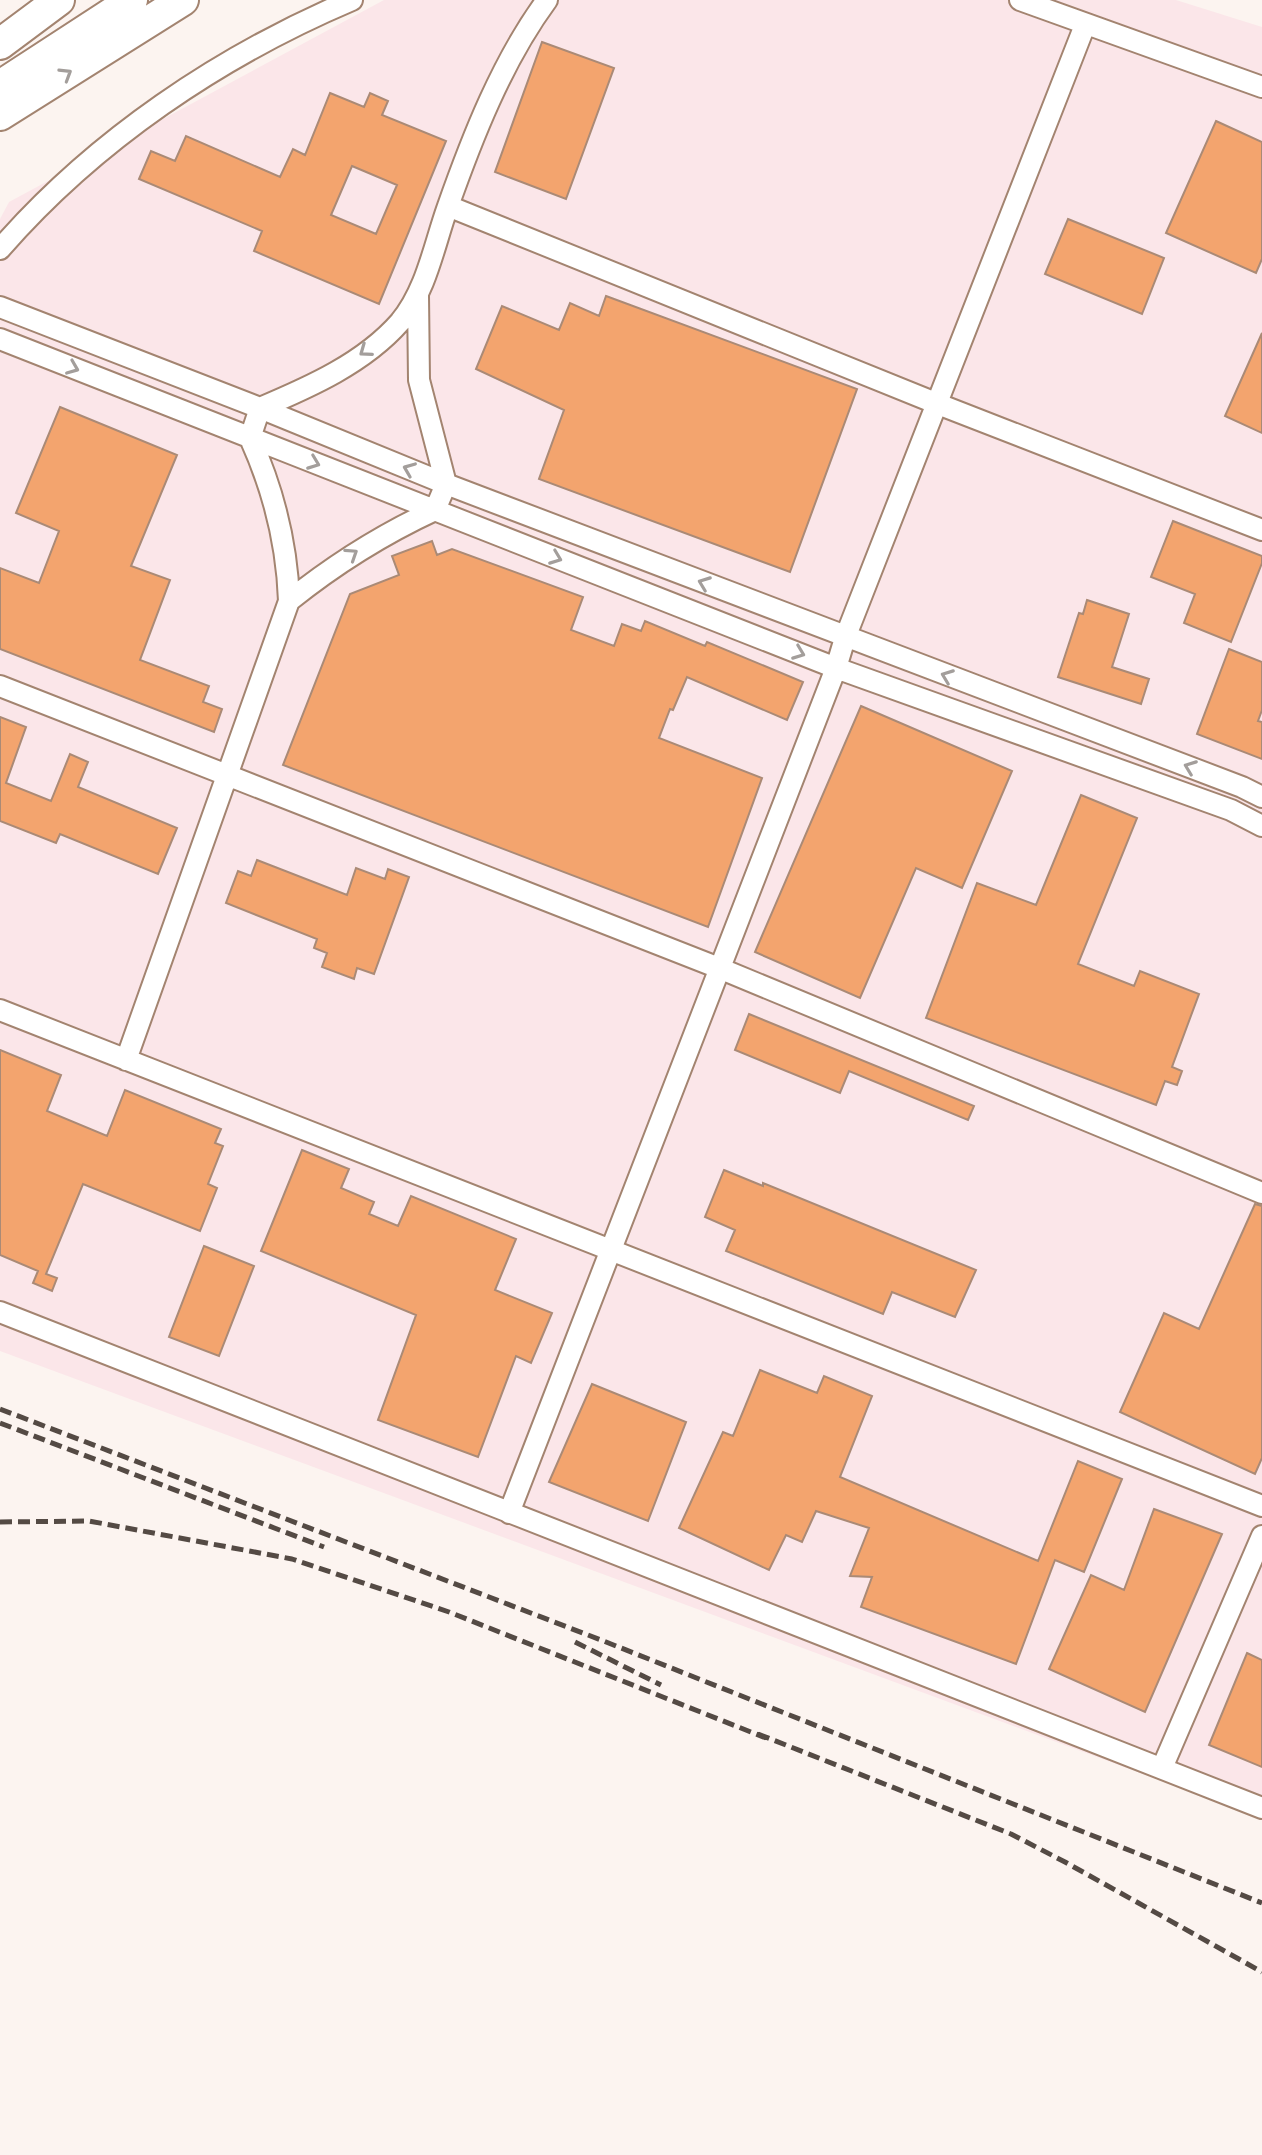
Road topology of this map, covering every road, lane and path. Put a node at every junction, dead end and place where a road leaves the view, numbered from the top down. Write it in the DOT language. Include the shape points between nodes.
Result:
graph roads {
  1 [pos="59,0"];
  2 [pos="132,0"];
  3 [pos="183,0"];
  4 [pos="352,0"];
  5 [pos="547,0"];
  6 [pos="1020,0"];
  7 [pos="1085,25"];
  8 [pos="0,44"];
  9 [pos="0,86"];
  10 [pos="1262,87"];
  11 [pos="0,115"];
  12 [pos="448,206"];
  13 [pos="0,249"];
  14 [pos="418,295"];
  15 [pos="0,307"];
  16 [pos="0,339"];
  17 [pos="938,404"];
  18 [pos="260,408"];
  19 [pos="250,438"];
  20 [pos="446,484"];
  21 [pos="435,510"];
  22 [pos="1262,530"];
  23 [pos="289,601"];
  24 [pos="845,638"];
  25 [pos="836,668"];
  26 [pos="0,686"];
  27 [pos="229,776"];
  28 [pos="1262,797"];
  29 [pos="1262,826"];
  30 [pos="719,968"];
  31 [pos="0,1010"];
  32 [pos="126,1060"];
  33 [pos="1262,1193"];
  34 [pos="610,1250"];
  35 [pos="0,1312"];
  36 [pos="1262,1506"];
  37 [pos="509,1513"];
  38 [pos="1262,1536"];
  39 [pos="1162,1768"];
  40 [pos="1262,1808"];
  1 -- 8 [label="highway"];
  2 -- 9 [label="highway"];
  11 -- 3 [label="highway, one-way"];
  4 -- 13 [label="lane" via="222,67 143,119 62,184"];
  5 -- 12 [label="lane" via="506,63"];
  6 -- 7 [label="lane"];
  7 -- 10 [label="lane"];
  7 -- 17 [label="lane"];
  12 -- 14 [label="lane"];
  12 -- 17 [label="lane"];
  14 -- 18 [label="lane, one-way" via="401,321 359,356"];
  14 -- 20 [label="lane" via="419,380"];
  15 -- 18 [label="lane"];
  16 -- 19 [label="lane, one-way"];
  17 -- 22 [label="lane"];
  17 -- 24 [label="lane"];
  18 -- 19 [label="lane"];
  20 -- 18 [label="lane, one-way"];
  19 -- 21 [label="lane, one-way"];
  19 -- 23 [label="lane" via="281,522"];
  20 -- 21 [label="lane"];
  24 -- 20 [label="lane, one-way"];
  23 -- 21 [label="lane, one-way" via="373,541"];
  21 -- 25 [label="lane, one-way"];
  23 -- 27 [label="lane"];
  24 -- 25 [label="lane"];
  28 -- 24 [label="lane, one-way"];
  25 -- 29 [label="lane" via="1231,810"];
  25 -- 30 [label="lane"];
  26 -- 27 [label="lane"];
  27 -- 30 [label="lane"];
  27 -- 32 [label="lane"];
  30 -- 33 [label="lane"];
  30 -- 34 [label="lane"];
  31 -- 32 [label="lane"];
  32 -- 34 [label="lane"];
  34 -- 36 [label="lane"];
  34 -- 37 [label="lane"];
  35 -- 37 [label="lane"];
  37 -- 39 [label="lane"];
  38 -- 39 [label="lane"];
  39 -- 40 [label="lane"];
}
